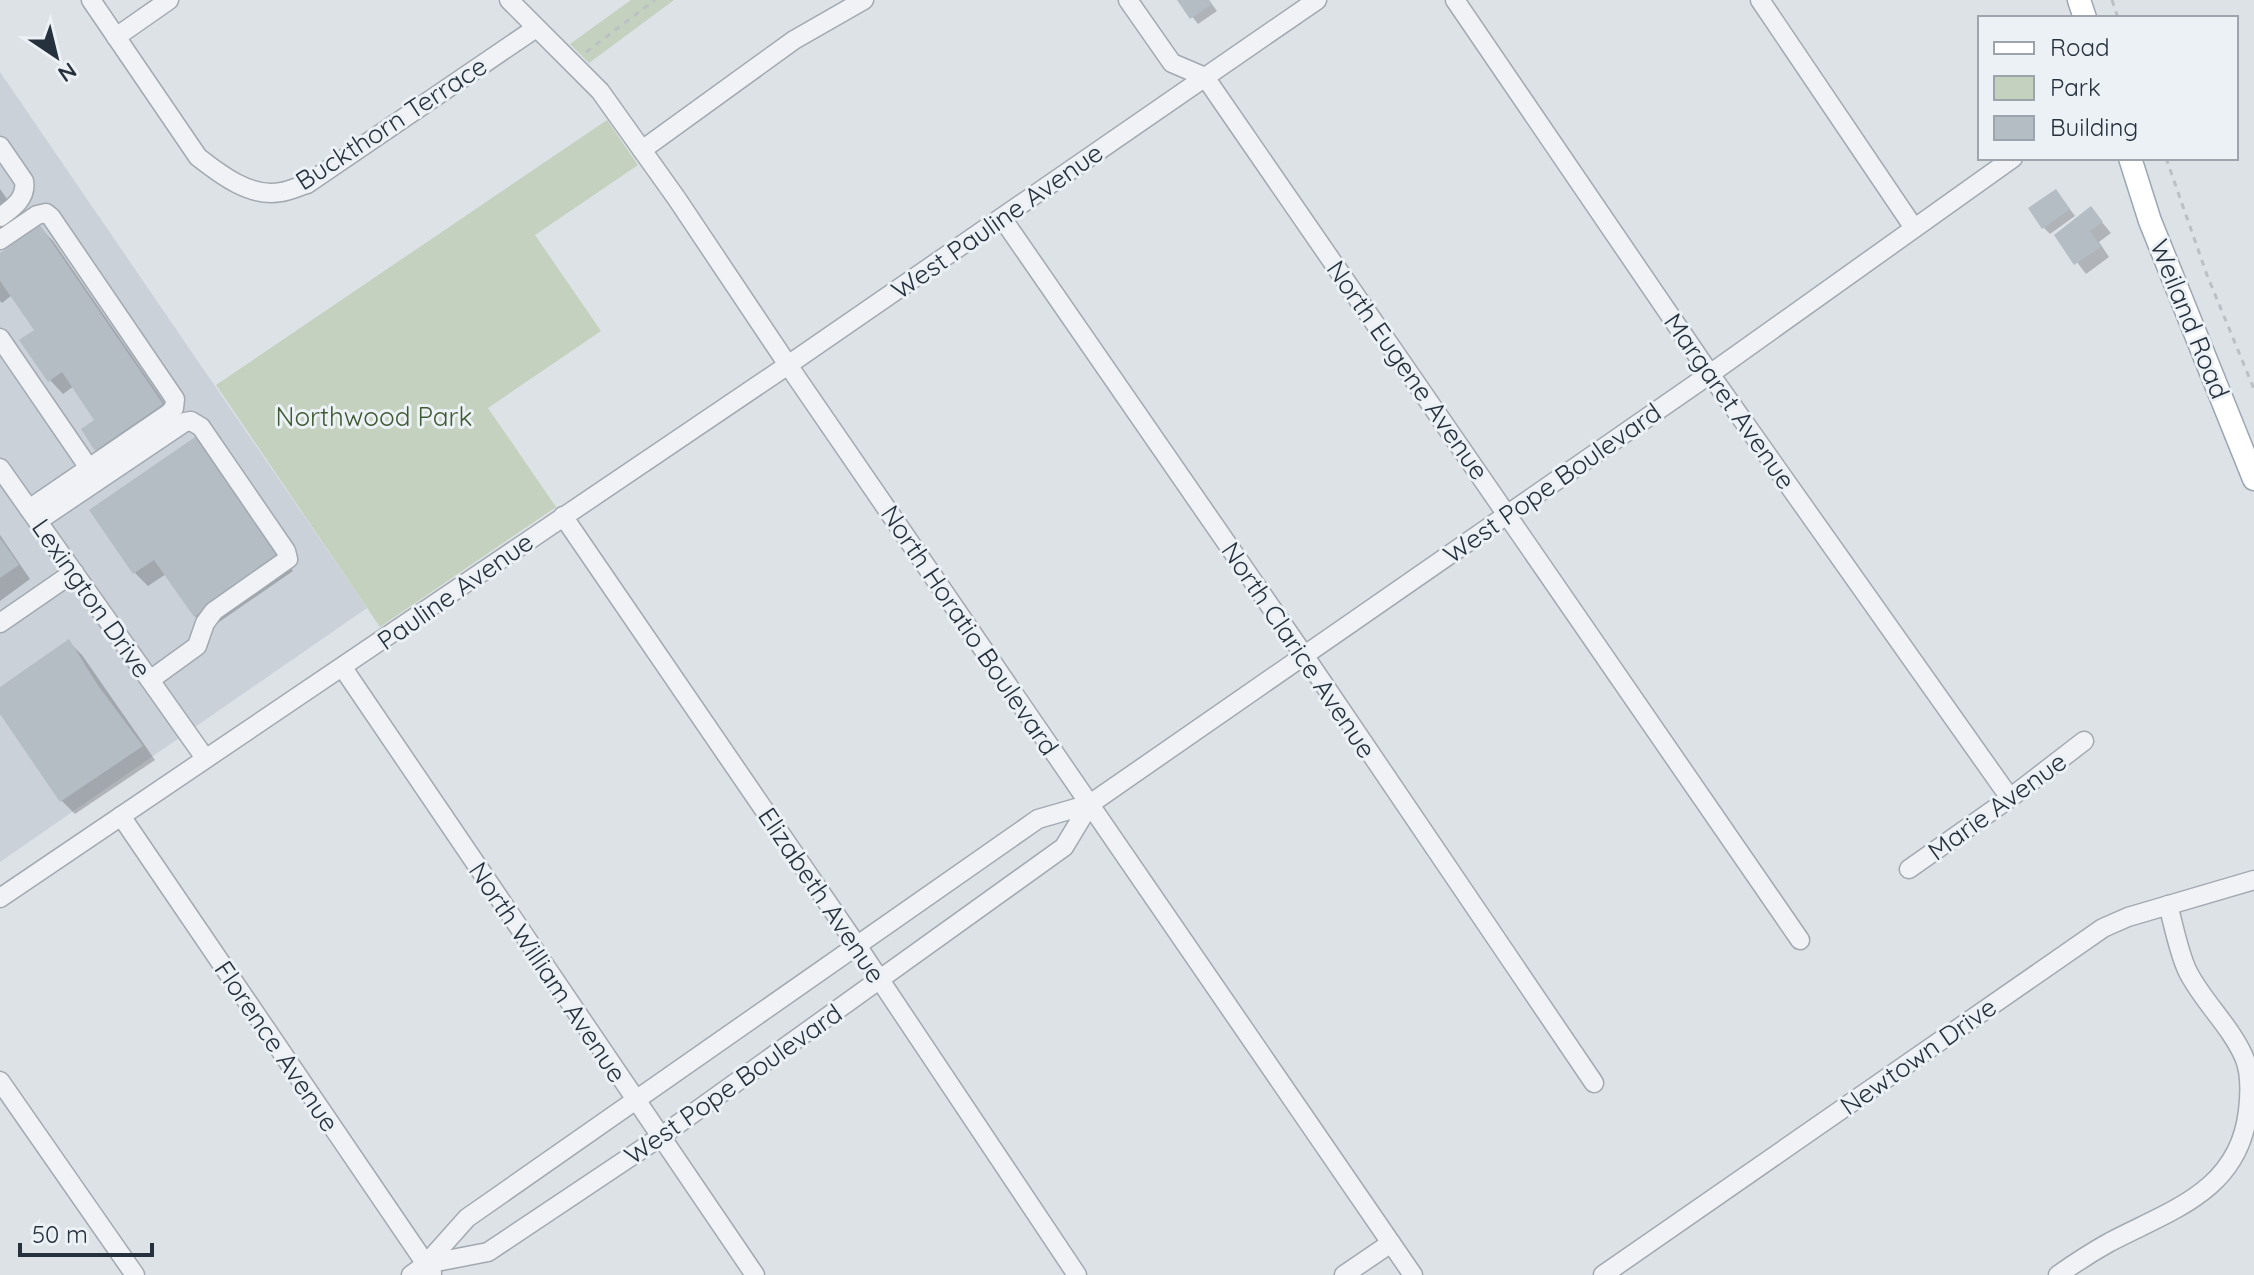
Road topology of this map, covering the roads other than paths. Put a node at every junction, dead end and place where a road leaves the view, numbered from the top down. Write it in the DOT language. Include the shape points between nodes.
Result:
graph roads {
  1 [pos="91,0"];
  2 [pos="169,0"];
  3 [pos="509,0"];
  4 [pos="864,0"];
  5 [pos="1128,0"];
  6 [pos="1317,0"];
  7 [pos="1455,0"];
  8 [pos="1760,0"];
  9 [pos="536,28"];
  10 [pos="116,37"];
  11 [pos="1205,77"];
  12 [pos="0,146"];
  13 [pos="642,150"];
  14 [pos="2010,160"];
  15 [pos="2131,160"];
  16 [pos="0,217"];
  17 [pos="1002,218"];
  18 [pos="1914,228"];
  19 [pos="0,240"];
  20 [pos="0,338"];
  21 [pos="788,365"];
  22 [pos="1710,374"];
  23 [pos="0,468"];
  24 [pos="89,468"];
  25 [pos="2254,479"];
  26 [pos="1508,514"];
  27 [pos="33,515"];
  28 [pos="563,516"];
  29 [pos="74,572"];
  30 [pos="0,623"];
  31 [pos="1304,655"];
  32 [pos="343,668"];
  33 [pos="153,684"];
  34 [pos="2084,741"];
  35 [pos="205,758"];
  36 [pos="2010,798"];
  37 [pos="1090,804"];
  38 [pos="121,816"];
  39 [pos="1909,869"];
  40 [pos="2254,880"];
  41 [pos="0,898"];
  42 [pos="2168,905"];
  43 [pos="1800,940"];
  44 [pos="858,947"];
  45 [pos="880,980"];
  46 [pos="0,1081"];
  47 [pos="1594,1083"];
  48 [pos="635,1100"];
  49 [pos="660,1137"];
  50 [pos="1391,1243"];
  51 [pos="2083,1268"];
  52 [pos="423,1271"];
  53 [pos="135,1275"];
  54 [pos="755,1275"];
  55 [pos="1077,1275"];
  56 [pos="1344,1275"];
  57 [pos="1413,1275"];
  58 [pos="1603,1275"];
  59 [pos="2058,1275"];
  1 -- 10 [label="street, Buckthorn Terrace"];
  2 -- 10 [label="street"];
  3 -- 9 [label="street, North Horatio Boulevard"];
  4 -- 13 [label="street" via="794,40"];
  5 -- 11 [label="street" via="1172,63"];
  6 -- 11 [label="street"];
  7 -- 22 [label="street, Margaret Avenue"];
  8 -- 18 [label="street"];
  9 -- 10 [label="street, Buckthorn Terrace" via="307,184 280,193 250,190 198,157"];
  9 -- 13 [label="street, North Horatio Boulevard" via="600,91"];
  11 -- 17 [label="street, West Pauline Avenue"];
  11 -- 26 [label="street, North Eugene Avenue"];
  12 -- 16 [label="street" via="24,181 24,194"];
  13 -- 21 [label="street, North Horatio Boulevard"];
  14 -- 18 [label="street, West Pope Boulevard"];
  15 -- 25 [label="main road, Weiland Road"];
  17 -- 21 [label="street, West Pauline Avenue"];
  17 -- 31 [label="street, North Clarice Avenue"];
  18 -- 22 [label="street, West Pope Boulevard"];
  19 -- 24 [label="street" via="37,215 51,217 175,399 168,414"];
  20 -- 24 [label="street"];
  21 -- 28 [label="street, Pauline Avenue"];
  21 -- 37 [label="street, North Horatio Boulevard"];
  22 -- 26 [label="street, West Pope Boulevard"];
  22 -- 36 [label="street, Margaret Avenue"];
  23 -- 27 [label="street, Lexington Drive"];
  24 -- 27 [label="street"];
  26 -- 31 [label="street, West Pope Boulevard"];
  26 -- 43 [label="street, North Eugene Avenue"];
  27 -- 29 [label="street, Lexington Drive"];
  27 -- 33 [label="street" via="185,422 201,427 288,559 214,611 197,646"];
  28 -- 32 [label="street, Pauline Avenue"];
  28 -- 44 [label="street, Elizabeth Avenue"];
  29 -- 30 [label="street"];
  29 -- 33 [label="street, Lexington Drive"];
  31 -- 37 [label="street, West Pope Boulevard"];
  31 -- 47 [label="street, North Clarice Avenue"];
  32 -- 35 [label="street, Pauline Avenue"];
  32 -- 48 [label="street, North William Avenue"];
  33 -- 35 [label="street, Lexington Drive"];
  34 -- 36 [label="street, Marie Avenue"];
  35 -- 38 [label="street, Pauline Avenue"];
  36 -- 39 [label="street, Marie Avenue"];
  37 -- 44 [label="street, West Pope Boulevard" via="1038,819"];
  37 -- 45 [label="street, West Pope Boulevard" via="1064,847"];
  37 -- 50 [label="street, North Horatio Boulevard"];
  38 -- 41 [label="street"];
  38 -- 52 [label="street, Florence Avenue"];
  40 -- 42 [label="street, Newtown Drive"];
  42 -- 51 [label="street" via="2187,970 2246,1060 2245,1134 2235,1158 2208,1190"];
  42 -- 58 [label="street, Newtown Drive" via="2103,928"];
  44 -- 45 [label="street, Elizabeth Avenue"];
  44 -- 48 [label="street, West Pope Boulevard"];
  45 -- 49 [label="street, West Pope Boulevard"];
  45 -- 55 [label="street, Elizabeth Avenue"];
  46 -- 53 [label="street"];
  48 -- 49 [label="street, North William Avenue"];
  48 -- 52 [label="street, West Pope Boulevard" via="467,1218"];
  49 -- 52 [label="street, West Pope Boulevard" via="488,1252"];
  49 -- 54 [label="street, North William Avenue"];
  50 -- 56 [label="street"];
  50 -- 57 [label="street, North Horatio Boulevard"];
  51 -- 59 [label="street"];
}
